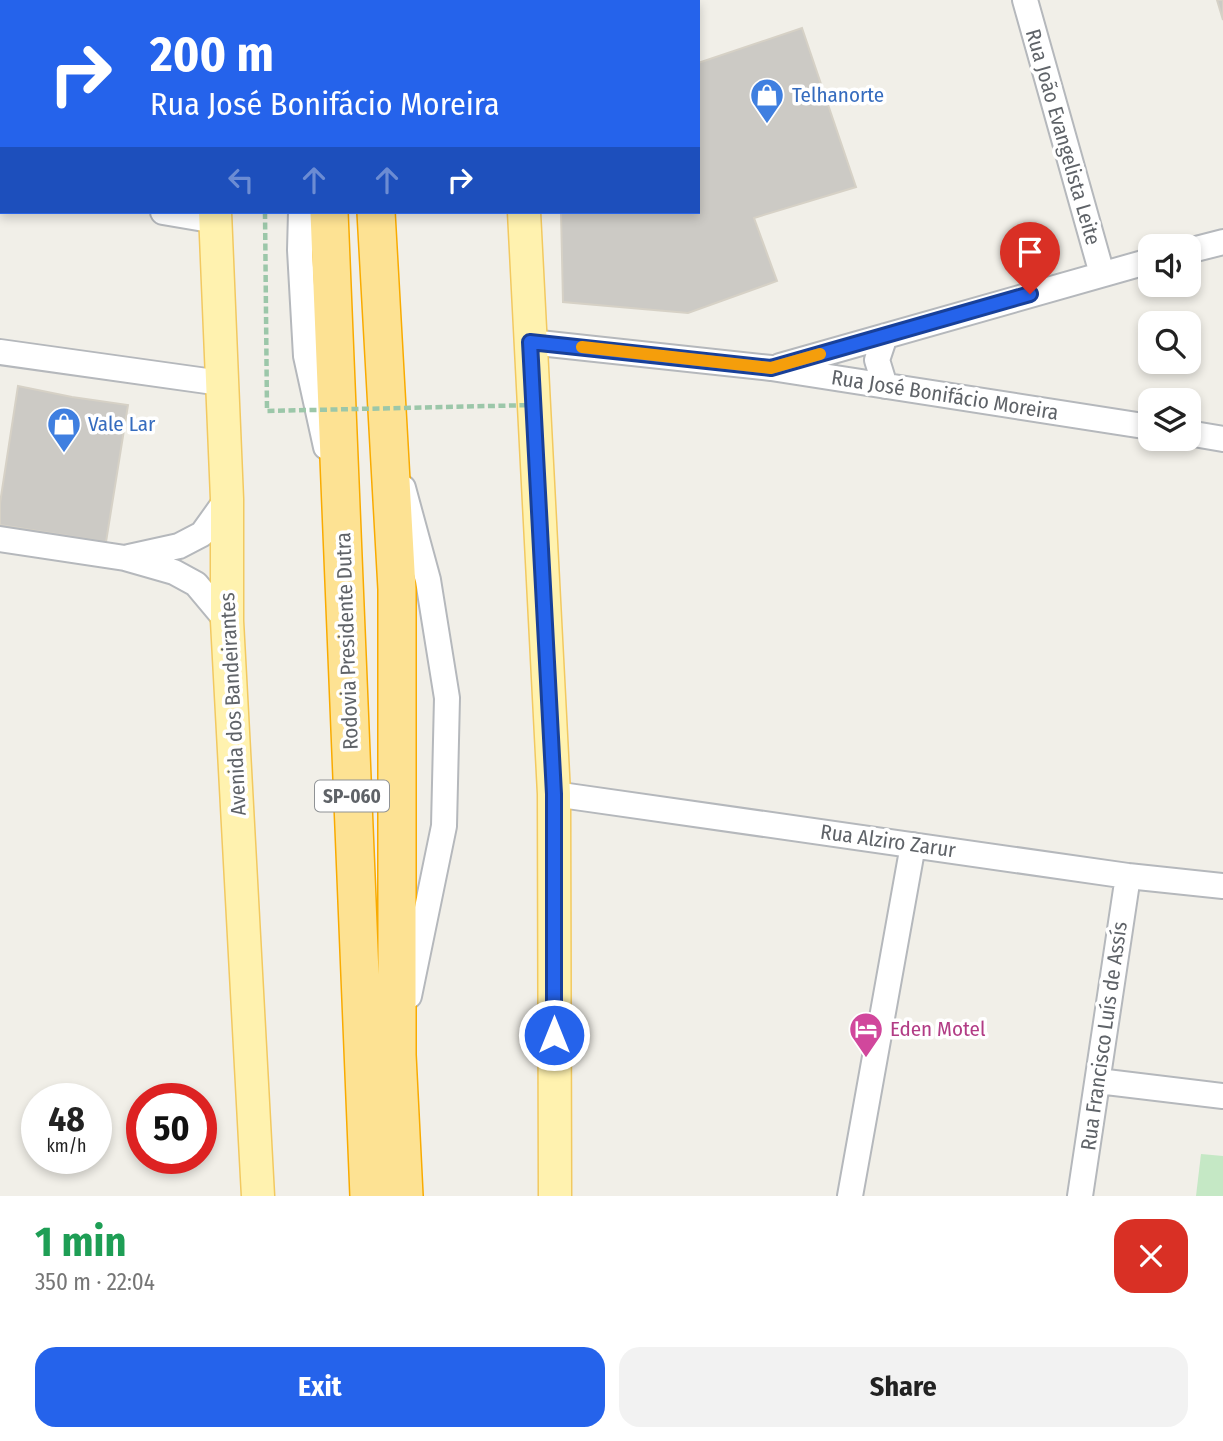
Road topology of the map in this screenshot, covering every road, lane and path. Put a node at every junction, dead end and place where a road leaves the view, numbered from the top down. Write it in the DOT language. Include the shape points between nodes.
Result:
graph roads {
  1 [pos="1024,0"];
  2 [pos="184,214"];
  3 [pos="265,214"];
  4 [pos="301,214"];
  5 [pos="329,214"];
  6 [pos="376,214"];
  7 [pos="524,214"];
  8 [pos="215,217"];
  9 [pos="1223,242"];
  10 [pos="1201,248"];
  11 [pos="1138,264"];
  12 [pos="1102,274"];
  13 [pos="885,335"];
  14 [pos="530,342"];
  15 [pos="0,352"];
  16 [pos="771,368"];
  17 [pos="221,383"];
  18 [pos="884,386"];
  19 [pos="534,405"];
  20 [pos="1138,425"];
  21 [pos="1201,435"];
  22 [pos="389,438"];
  23 [pos="1223,439"];
  24 [pos="227,499"];
  25 [pos="342,524"];
  26 [pos="0,539"];
  27 [pos="125,558"];
  28 [pos="227,621"];
  29 [pos="554,794"];
  30 [pos="913,845"];
  31 [pos="1128,876"];
  32 [pos="1223,886"];
  33 [pos="397,1055"];
  34 [pos="1098,1081"];
  35 [pos="1223,1096"];
  36 [pos="258,1196"];
  37 [pos="369,1196"];
  38 [pos="404,1196"];
  39 [pos="555,1196"];
  40 [pos="850,1196"];
  41 [pos="1080,1196"];
  1 -- 12 [label="street, Rua João Evangelista Leite"];
  2 -- 8 [label="street"];
  3 -- 19 [label="path, bridge" via="267,411"];
  4 -- 25 [label="street" via="306,356"];
  5 -- 25 [label="highway, Rodovia Presidente Dutra / SP-060"];
  6 -- 22 [label="highway, SP-060"];
  7 -- 14 [label="main road"];
  8 -- 17 [label="main road, Avenida dos Bandeirantes"];
  9 -- 10 [label="street"];
  11 -- 12 [label="street"];
  12 -- 13 [label="street"];
  13 -- 16 [label="street"];
  13 -- 18 [label="street" via="877,360"];
  14 -- 16 [label="street, Rua José Bonifácio Moreira"];
  14 -- 19 [label="main road"];
  15 -- 17 [label="street"];
  16 -- 18 [label="street, Rua José Bonifácio Moreira"];
  17 -- 24 [label="main road, Avenida dos Bandeirantes"];
  18 -- 20 [label="street, Rua José Bonifácio Moreira"];
  19 -- 29 [label="main road"];
  21 -- 23 [label="street"];
  22 -- 33 [label="highway, SP-060" via="397,589"];
  22 -- 33 [label="street" via="428,580 447,698 444,826"];
  24 -- 27 [label="street" via="202,534 179,546"];
  24 -- 28 [label="main road, Avenida dos Bandeirantes"];
  25 -- 37 [label="highway, Rodovia Presidente Dutra / SP-060"];
  26 -- 27 [label="street"];
  27 -- 28 [label="street" via="174,572 196,584"];
  28 -- 36 [label="main road, Avenida dos Bandeirantes"];
  29 -- 30 [label="street, Rua Alziro Zarur"];
  29 -- 39 [label="main road"];
  30 -- 31 [label="street, Rua Alziro Zarur"];
  30 -- 40 [label="street"];
  31 -- 32 [label="street, Rua Alziro Zarur"];
  31 -- 34 [label="street, Rua Francisco Luís de Assís"];
  33 -- 38 [label="highway, SP-060"];
  34 -- 35 [label="street"];
  34 -- 41 [label="street, Rua Francisco Luís de Assís"];
}
